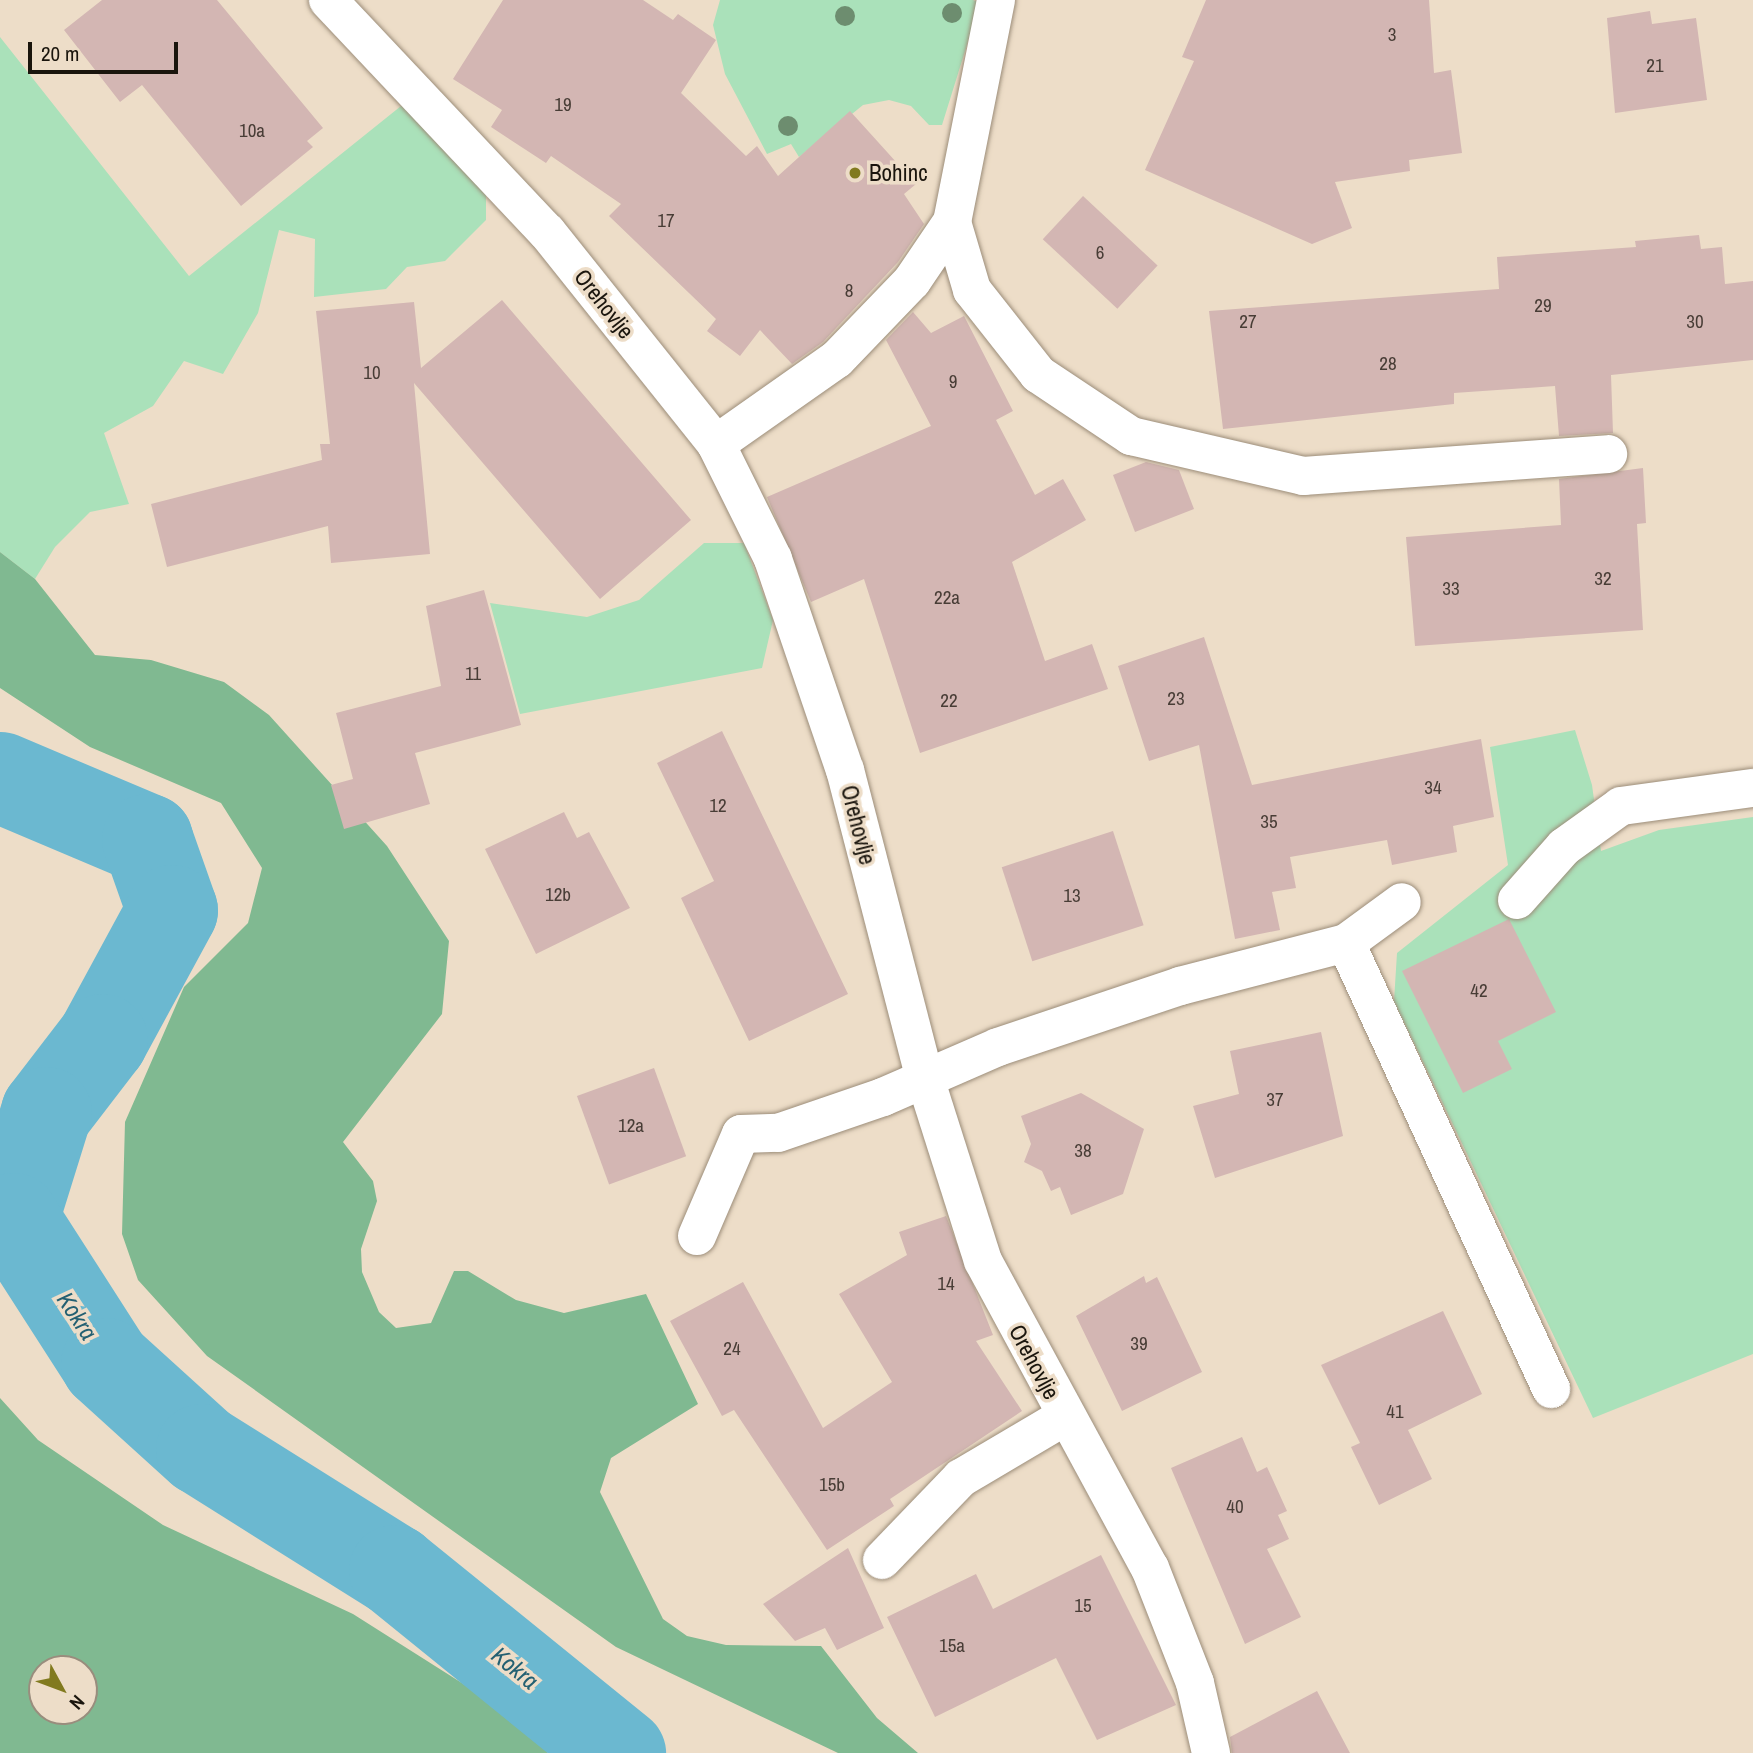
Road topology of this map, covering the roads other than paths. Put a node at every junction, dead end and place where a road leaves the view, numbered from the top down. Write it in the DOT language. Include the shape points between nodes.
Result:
graph roads {
  1 [pos="328,0"];
  2 [pos="996,0"];
  3 [pos="952,222"];
  4 [pos="716,444"];
  5 [pos="1608,454"];
  6 [pos="1753,788"];
  7 [pos="1517,900"];
  8 [pos="1402,902"];
  9 [pos="1346,943"];
  10 [pos="924,1076"];
  11 [pos="696,1236"];
  12 [pos="1551,1389"];
  13 [pos="1064,1417"];
  14 [pos="882,1560"];
  15 [pos="1211,1753"];
  1 -- 4 [label="street, Orehovlje" via="547,232"];
  2 -- 3 [label="street"];
  3 -- 4 [label="street" via="912,281 837,359"];
  3 -- 5 [label="street" via="972,290 1038,374 1131,436 1303,476"];
  4 -- 10 [label="street, Orehovlje" via="773,558 845,770"];
  6 -- 7 [label="street" via="1621,806 1564,847"];
  8 -- 9 [label="street"];
  9 -- 10 [label="street" via="1180,986"];
  9 -- 12 [label="street"];
  10 -- 11 [label="street" via="883,1097 778,1133 741,1134"];
  10 -- 13 [label="street, Orehovlje" via="982,1261"];
  13 -- 14 [label="street" via="961,1478"];
  13 -- 15 [label="street, Orehovlje" via="1150,1568 1195,1683"];
}
